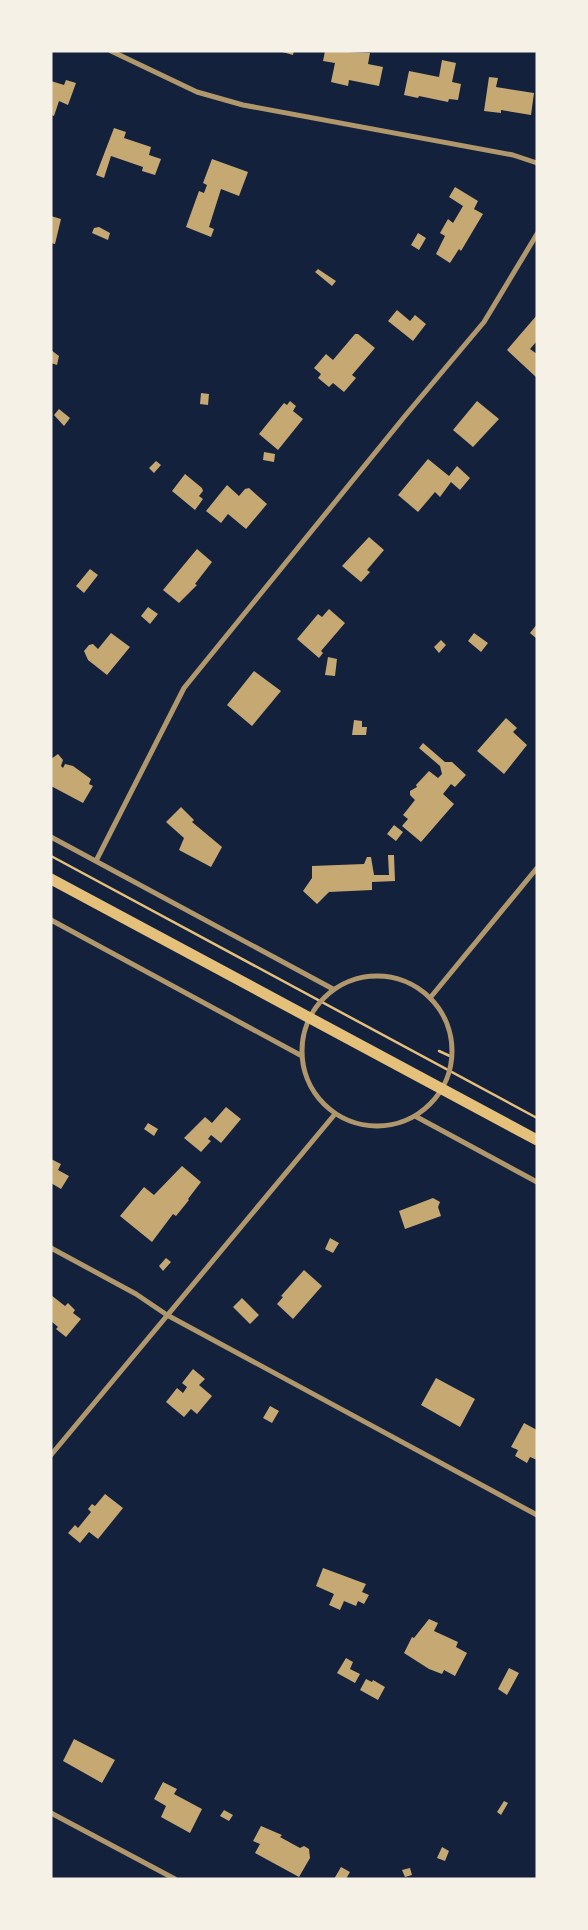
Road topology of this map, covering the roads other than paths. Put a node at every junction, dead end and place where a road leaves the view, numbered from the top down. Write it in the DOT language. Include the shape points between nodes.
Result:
graph roads {
  1 [pos="111,51"];
  2 [pos="537,163"];
  3 [pos="537,234"];
  4 [pos="51,837"];
  5 [pos="96,861"];
  6 [pos="537,868"];
  7 [pos="51,879"];
  8 [pos="51,920"];
  9 [pos="333,989"];
  10 [pos="430,998"];
  11 [pos="310,1017"];
  12 [pos="302,1056"];
  13 [pos="442,1089"];
  14 [pos="335,1114"];
  15 [pos="416,1116"];
  16 [pos="537,1140"];
  17 [pos="537,1182"];
  18 [pos="51,1248"];
  19 [pos="167,1315"];
  20 [pos="51,1455"];
  21 [pos="537,1515"];
  22 [pos="51,1813"];
  23 [pos="175,1879"];
  1 -- 2 [label="street" via="197,92 243,105"];
  3 -- 5 [label="street" via="484,322 184,688"];
  4 -- 5 [label="street"];
  5 -- 9 [label="street"];
  6 -- 10 [label="street"];
  7 -- 11 [label="main road"];
  8 -- 12 [label="street"];
  9 -- 10 [label="street" via="352,980 379,976 407,982"];
  9 -- 11 [label="street"];
  10 -- 13 [label="street" via="442,1013 450,1032 452,1057"];
  11 -- 12 [label="street" via="303,1036"];
  11 -- 13 [label="main road"];
  12 -- 14 [label="street" via="318,1098"];
  13 -- 15 [label="street"];
  13 -- 16 [label="main road"];
  14 -- 15 [label="street" via="354,1123 375,1127 396,1124"];
  14 -- 19 [label="street"];
  15 -- 17 [label="street"];
  18 -- 19 [label="street" via="136,1294"];
  19 -- 20 [label="street"];
  19 -- 21 [label="street"];
  22 -- 23 [label="street"];
}
